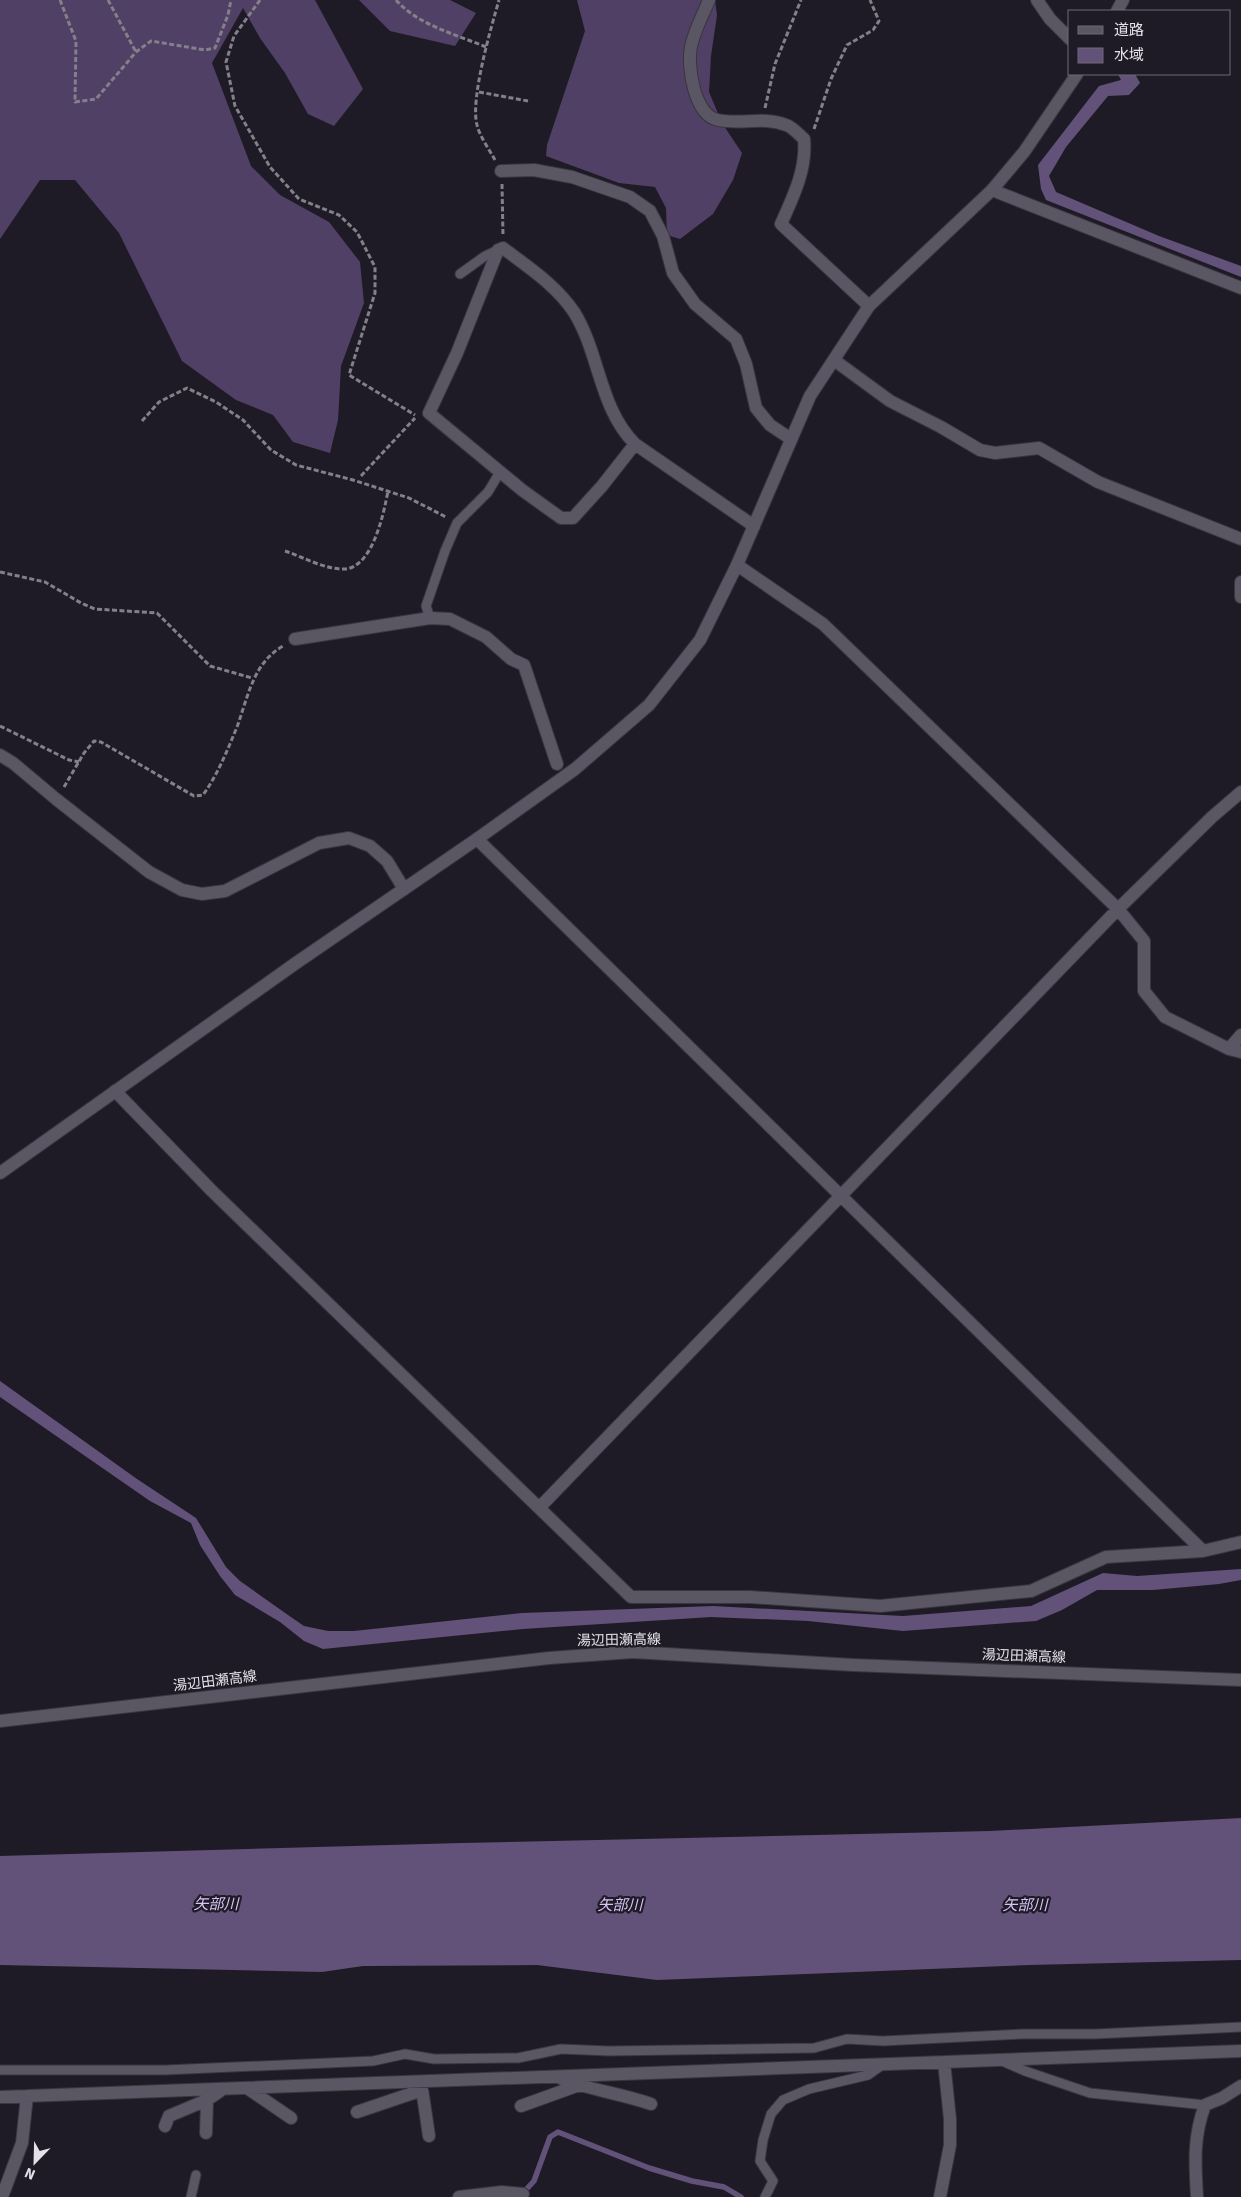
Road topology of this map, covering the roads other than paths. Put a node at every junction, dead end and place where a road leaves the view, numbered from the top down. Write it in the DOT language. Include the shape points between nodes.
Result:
graph roads {
  1 [pos="709,0"];
  2 [pos="1037,0"];
  3 [pos="1068,37"];
  4 [pos="1076,75"];
  5 [pos="502,172"];
  6 [pos="992,190"];
  7 [pos="500,249"];
  8 [pos="460,274"];
  9 [pos="1241,288"];
  10 [pos="869,306"];
  11 [pos="834,360"];
  12 [pos="792,439"];
  13 [pos="635,444"];
  14 [pos="500,472"];
  15 [pos="754,526"];
  16 [pos="1241,539"];
  17 [pos="737,565"];
  18 [pos="1241,582"];
  19 [pos="1241,597"];
  20 [pos="430,618"];
  21 [pos="294,639"];
  22 [pos="0,755"];
  23 [pos="557,764"];
  24 [pos="1241,792"];
  25 [pos="477,839"];
  26 [pos="404,889"];
  27 [pos="1118,909"];
  28 [pos="1241,1035"];
  29 [pos="1235,1050"];
  30 [pos="115,1091"];
  31 [pos="0,1173"];
  32 [pos="840,1194"];
  33 [pos="539,1508"];
  34 [pos="1241,1542"];
  35 [pos="1202,1551"];
  36 [pos="1241,1680"];
  37 [pos="0,1721"];
  38 [pos="1241,2028"];
  39 [pos="1241,2051"];
  40 [pos="1001,2060"];
  41 [pos="944,2062"];
  42 [pos="884,2065"];
  43 [pos="0,2070"];
  44 [pos="597,2075"];
  45 [pos="557,2077"];
  46 [pos="422,2086"];
  47 [pos="580,2086"];
  48 [pos="1241,2086"];
  49 [pos="247,2088"];
  50 [pos="223,2089"];
  51 [pos="27,2096"];
  52 [pos="0,2097"];
  53 [pos="207,2100"];
  54 [pos="651,2104"];
  55 [pos="1205,2105"];
  56 [pos="521,2106"];
  57 [pos="357,2112"];
  58 [pos="291,2118"];
  59 [pos="165,2126"];
  60 [pos="206,2133"];
  61 [pos="429,2136"];
  62 [pos="196,2175"];
  63 [pos="523,2194"];
  64 [pos="2,2197"];
  65 [pos="191,2197"];
  66 [pos="459,2197"];
  67 [pos="765,2197"];
  68 [pos="940,2197"];
  69 [pos="1197,2197"];
  1 -- 10 [label="street" via="691,47 697,100 705,113 716,120 771,121 788,125 804,139 800,176 782,224"];
  2 -- 3 [label="street"];
  4 -- 6 [label="street" via="1024,152"];
  5 -- 12 [label="street" via="534,170 572,177 630,198 650,211 663,236 673,273 695,304 736,339 746,364 756,408 770,426"];
  6 -- 9 [label="street"];
  6 -- 10 [label="street"];
  7 -- 8 [label="lane"];
  7 -- 13 [label="street" via="531,269 561,296 574,314 594,356 609,408"];
  7 -- 14 [label="street" via="457,354 423,414"];
  10 -- 11 [label="street"];
  11 -- 12 [label="street" via="810,396"];
  11 -- 16 [label="street" via="890,401 980,450 995,453 1039,448 1098,482"];
  12 -- 15 [label="street"];
  13 -- 14 [label="street" via="573,518 561,518"];
  13 -- 15 [label="street"];
  14 -- 20 [label="lane" via="488,492 458,524 445,550 426,606"];
  15 -- 17 [label="street"];
  17 -- 25 [label="street" via="700,640 649,705 575,769"];
  17 -- 27 [label="street" via="823,624"];
  18 -- 19 [label="street"];
  20 -- 21 [label="street"];
  20 -- 23 [label="street" via="450,620 464,626 486,637 511,659 524,665"];
  22 -- 26 [label="street" via="149,872 182,890 202,894 225,891 319,843 348,838 370,846 382,856"];
  24 -- 27 [label="street"];
  25 -- 26 [label="street"];
  25 -- 32 [label="street"];
  26 -- 30 [label="street"];
  27 -- 29 [label="street" via="1144,941 1144,991 1165,1017"];
  27 -- 32 [label="street"];
  28 -- 29 [label="street"];
  30 -- 31 [label="street"];
  30 -- 33 [label="street" via="212,1191"];
  32 -- 33 [label="street"];
  32 -- 35 [label="street"];
  33 -- 35 [label="street" via="631,1597 750,1597 880,1606 1031,1591 1106,1557"];
  34 -- 35 [label="street"];
  36 -- 37 [label="street, 湯辺田瀬高線" via="852,1665 633,1652 548,1658"];
  38 -- 43 [label="lane" via="883,2041 847,2039 814,2048 609,2052 561,2049 518,2058 434,2059 405,2054 373,2060 165,2070"];
  39 -- 40 [label="street"];
  40 -- 41 [label="street"];
  40 -- 55 [label="lane" via="1090,2093"];
  41 -- 42 [label="street"];
  41 -- 68 [label="street" via="950,2145"];
  42 -- 44 [label="street"];
  42 -- 67 [label="lane" via="868,2075 809,2089 782,2100 771,2114 763,2140 760,2161 773,2181"];
  44 -- 45 [label="street"];
  44 -- 47 [label="street"];
  45 -- 46 [label="street"];
  45 -- 47 [label="street"];
  46 -- 49 [label="street"];
  46 -- 57 [label="street"];
  46 -- 61 [label="street"];
  47 -- 54 [label="street"];
  47 -- 56 [label="street"];
  48 -- 55 [label="street"];
  49 -- 50 [label="street"];
  49 -- 58 [label="street"];
  50 -- 51 [label="street"];
  50 -- 53 [label="street"];
  51 -- 52 [label="street"];
  51 -- 64 [label="street" via="22,2143"];
  53 -- 59 [label="street" via="169,2116"];
  53 -- 60 [label="street"];
  55 -- 69 [label="street" via="1195,2146"];
  62 -- 65 [label="lane"];
  63 -- 66 [label="street" via="502,2192"];
}
